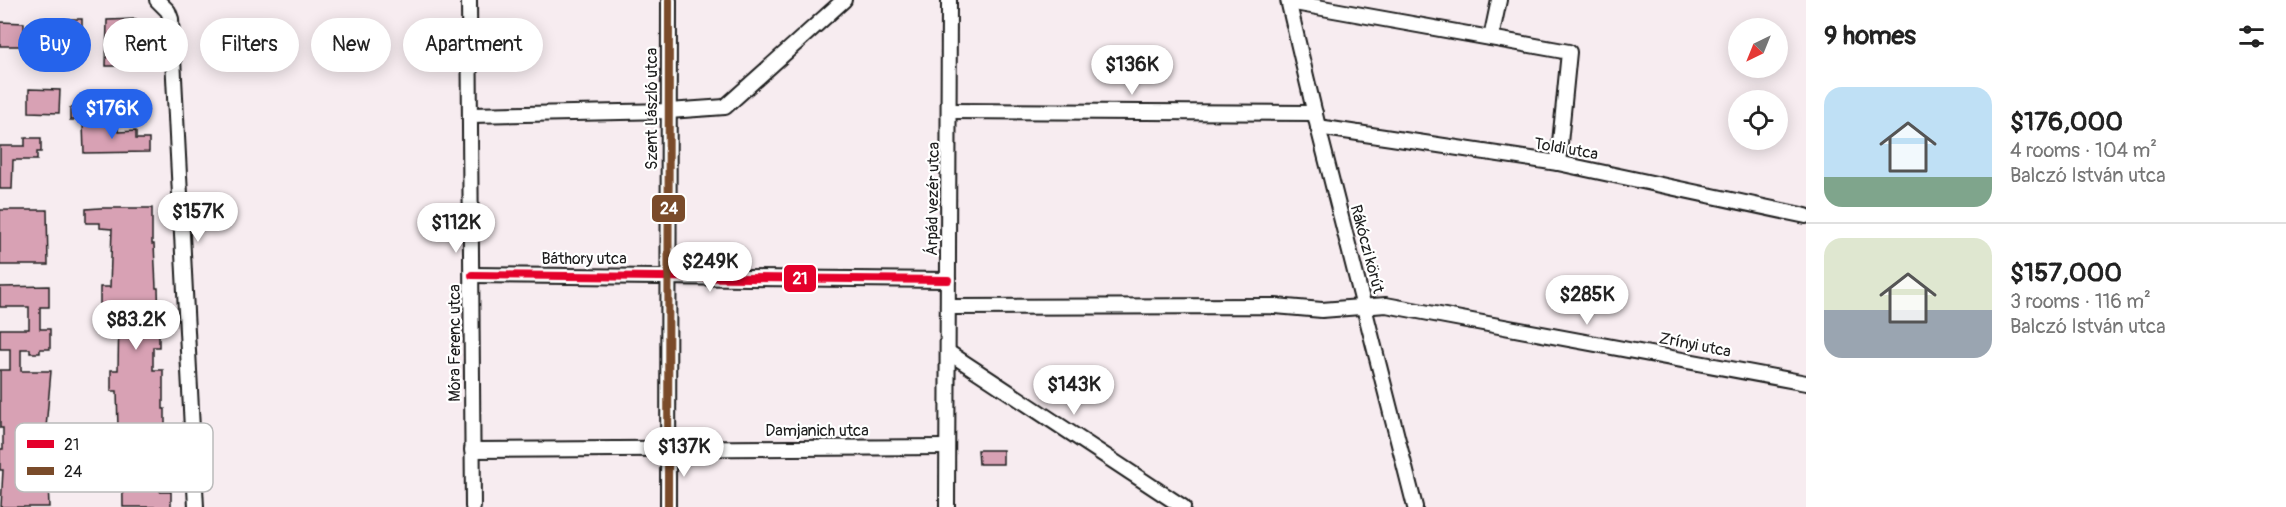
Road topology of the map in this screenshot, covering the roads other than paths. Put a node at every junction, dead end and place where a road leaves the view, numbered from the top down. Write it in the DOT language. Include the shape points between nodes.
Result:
graph roads {
  1 [pos="157,0"];
  2 [pos="469,0"];
  3 [pos="669,0"];
  4 [pos="844,0"];
  5 [pos="949,0"];
  6 [pos="1499,0"];
  7 [pos="1288,1"];
  8 [pos="1491,38"];
  9 [pos="669,111"];
  10 [pos="950,111"];
  11 [pos="1315,113"];
  12 [pos="471,115"];
  13 [pos="1318,127"];
  14 [pos="1558,163"];
  15 [pos="1806,216"];
  16 [pos="472,275"];
  17 [pos="668,276"];
  18 [pos="948,280"];
  19 [pos="1365,306"];
  20 [pos="949,307"];
  21 [pos="948,352"];
  22 [pos="1806,383"];
  23 [pos="192,423"];
  24 [pos="947,447"];
  25 [pos="668,448"];
  26 [pos="472,450"];
  27 [pos="195,492"];
  28 [pos="196,507"];
  29 [pos="473,507"];
  30 [pos="668,507"];
  31 [pos="947,507"];
  32 [pos="1183,507"];
  33 [pos="1415,507"];
  1 -- 23 [label="street" via="171,19"];
  2 -- 12 [label="street, Móra Ferenc utca"];
  3 -- 9 [label="street, Szent László utca"];
  4 -- 9 [label="street" via="725,107"];
  5 -- 10 [label="street, Árpád vezér utca"];
  6 -- 8 [label="street"];
  7 -- 8 [label="street"];
  7 -- 11 [label="street, Rákóczi körút"];
  8 -- 14 [label="street" via="1569,52"];
  9 -- 12 [label="street"];
  9 -- 17 [label="street, Szent László utca"];
  10 -- 11 [label="street"];
  10 -- 18 [label="street, Árpád vezér utca"];
  11 -- 13 [label="street, Rákóczi körút"];
  12 -- 16 [label="street, Móra Ferenc utca"];
  13 -- 14 [label="street, Toldi utca"];
  13 -- 19 [label="street, Rákóczi körút"];
  14 -- 15 [label="street, Toldi utca"];
  16 -- 17 [label="street, Báthory utca"];
  16 -- 26 [label="street, Móra Ferenc utca"];
  17 -- 18 [label="street, Báthory utca"];
  17 -- 25 [label="street, Szent László utca"];
  18 -- 20 [label="street, Árpád vezér utca"];
  19 -- 20 [label="street, Zrínyi utca" via="1322,310 1275,306"];
  19 -- 22 [label="street, Zrínyi utca" via="1386,305"];
  19 -- 33 [label="street, Rákóczi körút"];
  20 -- 21 [label="street, Árpád vezér utca"];
  21 -- 24 [label="street, Árpád vezér utca"];
  21 -- 32 [label="street"];
  24 -- 25 [label="street, Damjanich utca"];
  24 -- 31 [label="street, Árpád vezér utca"];
  25 -- 26 [label="street, Damjanich utca"];
  25 -- 30 [label="street, Szent László utca"];
  26 -- 29 [label="street, Móra Ferenc utca"];
  27 -- 28 [label="street"];
}
